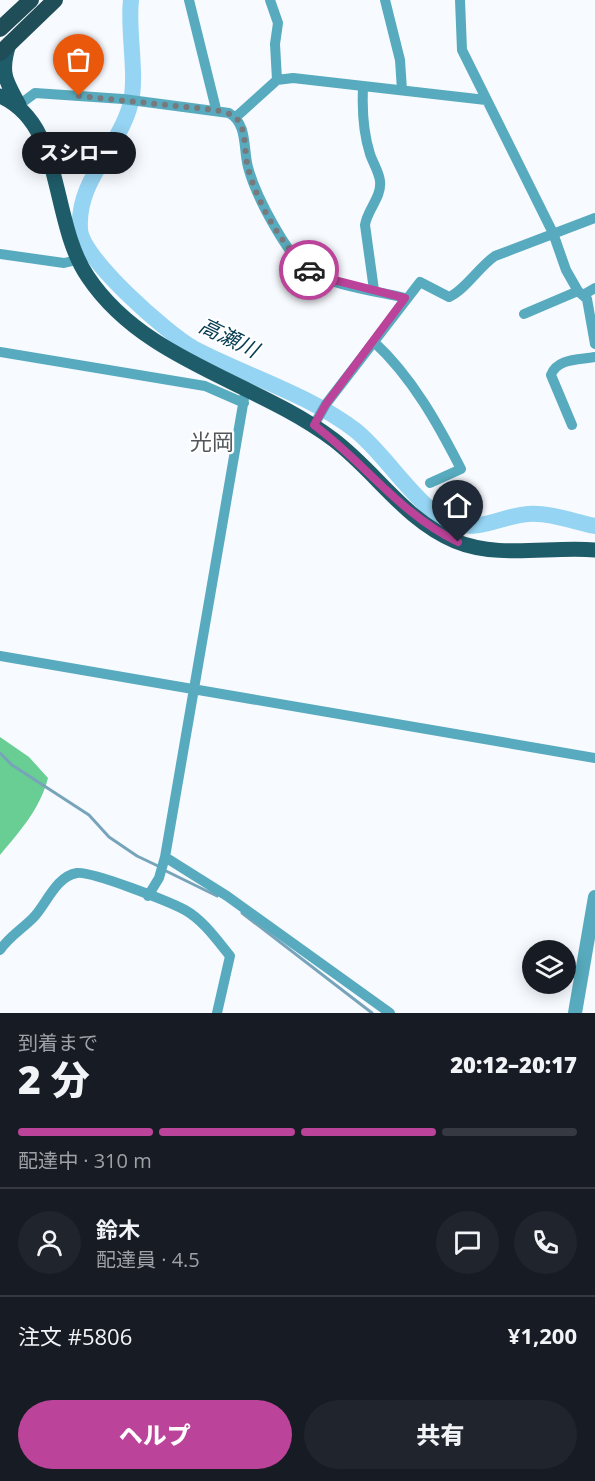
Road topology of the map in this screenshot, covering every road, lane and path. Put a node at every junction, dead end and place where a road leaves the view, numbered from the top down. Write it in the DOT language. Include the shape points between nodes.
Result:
graph roads {
  1 [pos="31,0"];
  2 [pos="55,0"];
  3 [pos="189,0"];
  4 [pos="270,0"];
  5 [pos="385,0"];
  6 [pos="460,0"];
  7 [pos="0,29"];
  8 [pos="5,48"];
  9 [pos="277,80"];
  10 [pos="363,88"];
  11 [pos="402,90"];
  12 [pos="0,96"];
  13 [pos="486,100"];
  14 [pos="19,105"];
  15 [pos="216,110"];
  16 [pos="236,117"];
  17 [pos="595,218"];
  18 [pos="553,233"];
  19 [pos="0,254"];
  20 [pos="77,260"];
  21 [pos="595,288"];
  22 [pos="374,290"];
  23 [pos="580,293"];
  24 [pos="405,298"];
  25 [pos="524,314"];
  26 [pos="374,342"];
  27 [pos="595,344"];
  28 [pos="0,352"];
  29 [pos="595,357"];
  30 [pos="246,387"];
  31 [pos="244,404"];
  32 [pos="314,425"];
  33 [pos="572,425"];
  34 [pos="430,483"];
  35 [pos="595,550"];
  36 [pos="0,656"];
  37 [pos="194,689"];
  38 [pos="595,758"];
  39 [pos="165,857"];
  40 [pos="148,896"];
  41 [pos="595,897"];
  42 [pos="0,950"];
  43 [pos="216,1013"];
  44 [pos="390,1013"];
  45 [pos="575,1013"];
  1 -- 7 [label="highway"];
  2 -- 8 [label="highway"];
  3 -- 15 [label="street"];
  4 -- 9 [label="street" via="278,23"];
  5 -- 11 [label="street" via="400,60"];
  6 -- 13 [label="street" via="462,50"];
  8 -- 14 [label="main road" via="1,67"];
  9 -- 10 [label="street" via="293,78"];
  9 -- 16 [label="street"];
  10 -- 11 [label="street"];
  10 -- 22 [label="street" via="367,143 380,180 365,225"];
  11 -- 13 [label="street"];
  12 -- 14 [label="main road"];
  13 -- 18 [label="street"];
  14 -- 15 [label="street" via="35,93"];
  14 -- 20 [label="main road" via="44,142"];
  15 -- 16 [label="street"];
  16 -- 22 [label="street" via="242,126 256,191 299,261 312,273"];
  17 -- 18 [label="street"];
  18 -- 23 [label="street" via="566,270"];
  18 -- 24 [label="street" via="495,256 456,294 448,297 420,282"];
  19 -- 20 [label="street" via="64,263"];
  20 -- 30 [label="main road" via="100,294 127,319 180,355"];
  21 -- 23 [label="street"];
  22 -- 24 [label="street"];
  23 -- 25 [label="street"];
  23 -- 27 [label="street" via="587,299"];
  24 -- 26 [label="street"];
  26 -- 32 [label="street"];
  26 -- 34 [label="street" via="390,357 426,407 461,469"];
  28 -- 31 [label="street" via="205,386"];
  29 -- 33 [label="street" via="560,363 551,375"];
  30 -- 31 [label="street"];
  30 -- 32 [label="main road"];
  31 -- 37 [label="street"];
  32 -- 35 [label="main road" via="420,521 458,542 500,550"];
  36 -- 37 [label="street"];
  37 -- 38 [label="street"];
  37 -- 39 [label="street"];
  39 -- 40 [label="street"];
  39 -- 44 [label="street" via="227,896"];
  40 -- 42 [label="street" via="99,877 78,873 69,876 34,918"];
  40 -- 43 [label="street" via="186,911 213,934 230,956"];
  41 -- 45 [label="street"];
}
